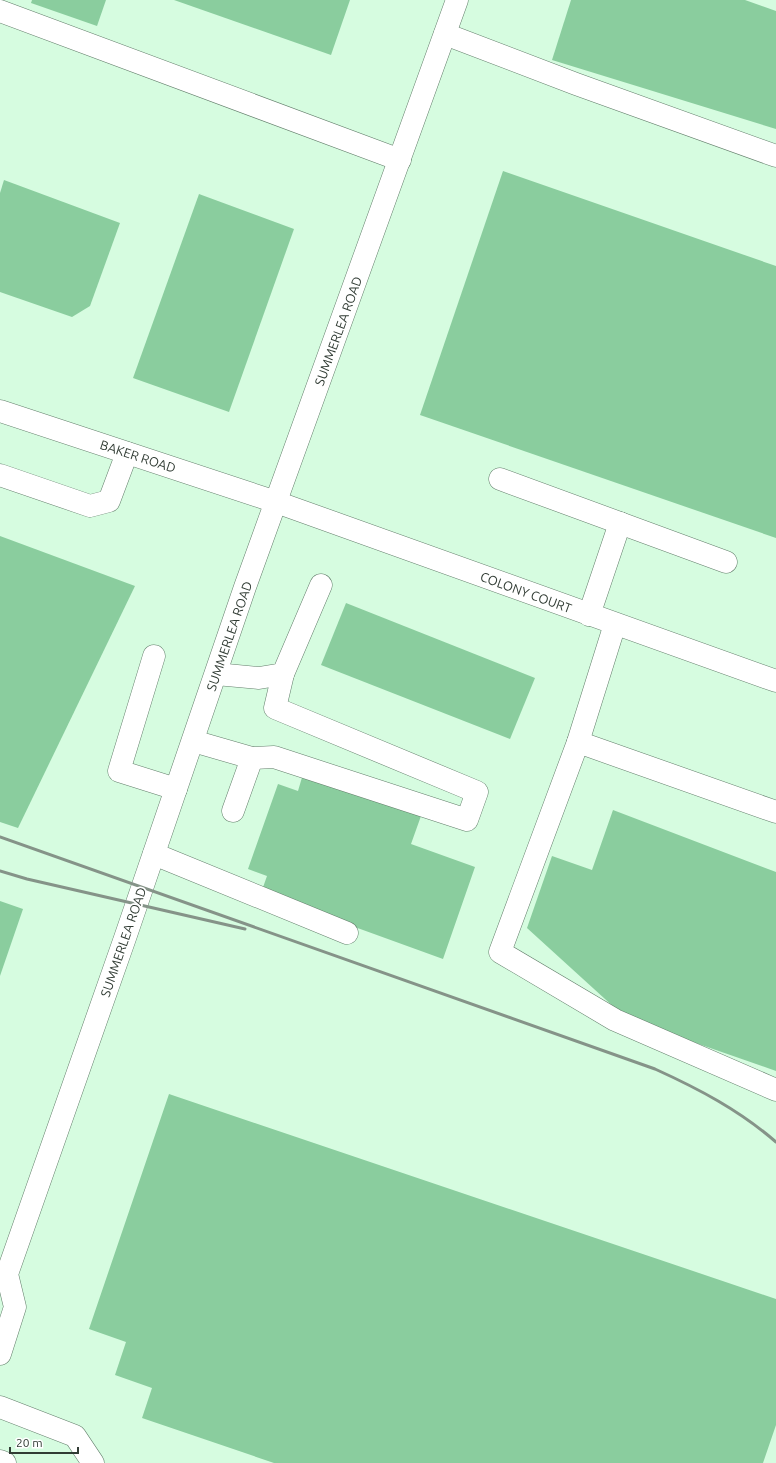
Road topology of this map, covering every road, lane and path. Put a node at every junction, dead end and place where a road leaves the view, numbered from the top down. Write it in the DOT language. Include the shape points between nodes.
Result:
graph roads {
  1 [pos="457,0"];
  2 [pos="0,11"];
  3 [pos="445,34"];
  4 [pos="776,156"];
  5 [pos="400,160"];
  6 [pos="0,411"];
  7 [pos="127,453"];
  8 [pos="0,475"];
  9 [pos="500,479"];
  10 [pos="276,502"];
  11 [pos="620,523"];
  12 [pos="726,562"];
  13 [pos="321,584"];
  14 [pos="588,615"];
  15 [pos="615,624"];
  16 [pos="154,656"];
  17 [pos="216,674"];
  18 [pos="283,674"];
  19 [pos="776,681"];
  20 [pos="193,741"];
  21 [pos="578,742"];
  22 [pos="252,758"];
  23 [pos="176,789"];
  24 [pos="233,811"];
  25 [pos="776,812"];
  26 [pos="154,854"];
  27 [pos="347,933"];
  28 [pos="776,1090"];
  29 [pos="3,1275"];
  30 [pos="0,1354"];
  31 [pos="0,1407"];
  32 [pos="0,1461"];
  33 [pos="5,1463"];
  34 [pos="93,1463"];
  1 -- 3 [label="street, SUMMERLEA ROAD"];
  2 -- 5 [label="street"];
  3 -- 4 [label="street"];
  3 -- 5 [label="street, SUMMERLEA ROAD"];
  5 -- 10 [label="street, SUMMERLEA ROAD"];
  6 -- 7 [label="street, BAKER ROAD"];
  7 -- 8 [label="street" via="109,501 90,506"];
  7 -- 10 [label="street, BAKER ROAD"];
  9 -- 11 [label="street"];
  10 -- 14 [label="street, COLONY COURT"];
  10 -- 17 [label="street, SUMMERLEA ROAD"];
  11 -- 12 [label="street"];
  11 -- 14 [label="street"];
  13 -- 18 [label="street"];
  14 -- 15 [label="street, COLONY COURT"];
  15 -- 19 [label="street, COLONY COURT"];
  15 -- 21 [label="street"];
  16 -- 23 [label="street" via="119,771"];
  17 -- 18 [label="street" via="259,678"];
  17 -- 20 [label="street, SUMMERLEA ROAD"];
  18 -- 22 [label="street" via="275,708 477,792 467,820 274,757"];
  20 -- 22 [label="street"];
  20 -- 23 [label="street, SUMMERLEA ROAD"];
  21 -- 25 [label="street"];
  21 -- 28 [label="street" via="500,952 615,1020"];
  22 -- 24 [label="street"];
  23 -- 26 [label="street, SUMMERLEA ROAD"];
  26 -- 27 [label="street"];
  26 -- 29 [label="street, SUMMERLEA ROAD"];
  29 -- 30 [label="street, SUMMERLEA ROAD" via="15,1307"];
  31 -- 34 [label="street" via="75,1436"];
  32 -- 33 [label="street"];
}
